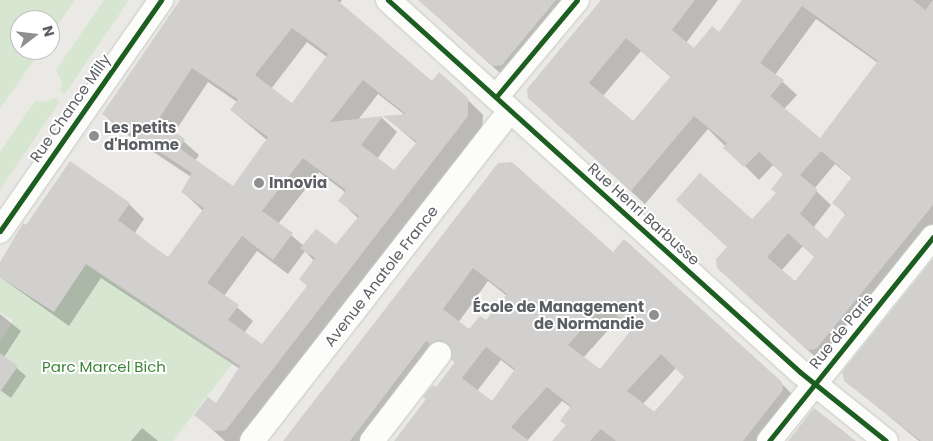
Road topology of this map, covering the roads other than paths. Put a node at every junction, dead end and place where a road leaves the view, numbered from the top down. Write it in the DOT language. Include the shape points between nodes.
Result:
graph roads {
  1 [pos="161,0"];
  2 [pos="388,0"];
  3 [pos="577,0"];
  4 [pos="503,104"];
  5 [pos="0,231"];
  6 [pos="933,237"];
  7 [pos="439,354"];
  8 [pos="815,383"];
  9 [pos="252,441"];
  10 [pos="372,441"];
  11 [pos="769,441"];
  12 [pos="886,441"];
  1 -- 5 [label="street, Rue Chance Milly"];
  2 -- 4 [label="street, Rue Henri Barbusse"];
  3 -- 4 [label="street, Avenue Anatole France"];
  4 -- 8 [label="street, Rue Henri Barbusse"];
  4 -- 9 [label="street, Avenue Anatole France"];
  6 -- 8 [label="street, Rue de Paris"];
  7 -- 10 [label="street"];
  8 -- 11 [label="street, Rue de Paris"];
  8 -- 12 [label="street, Rue Henri Barbusse"];
}
